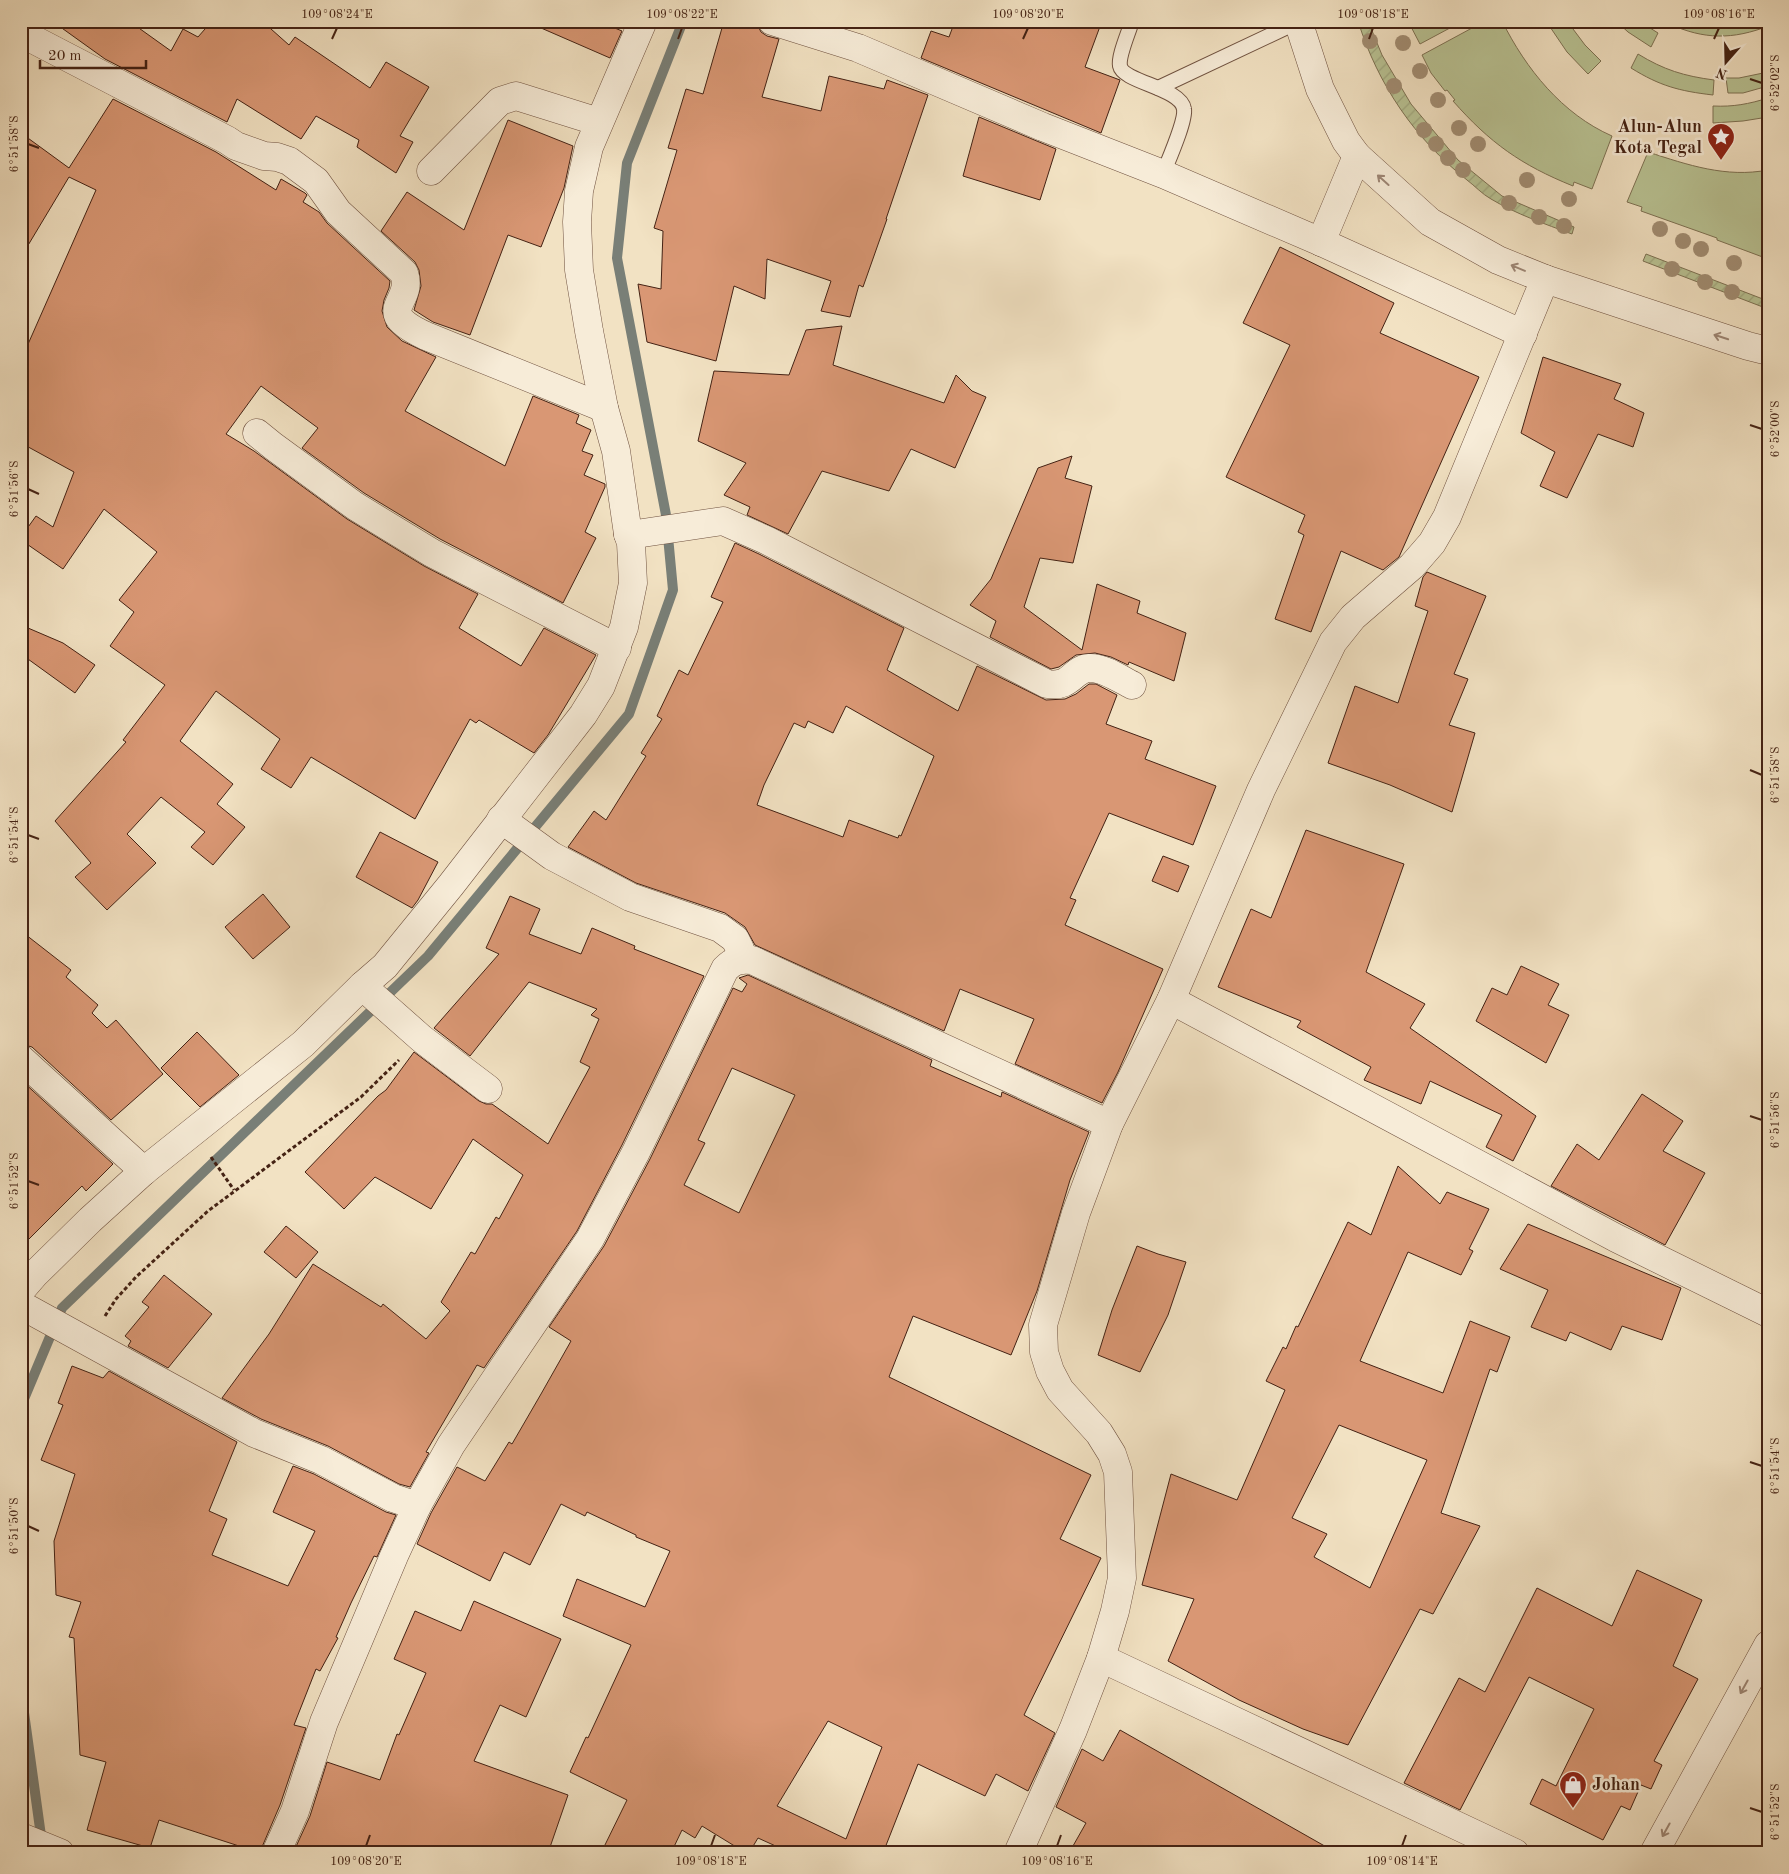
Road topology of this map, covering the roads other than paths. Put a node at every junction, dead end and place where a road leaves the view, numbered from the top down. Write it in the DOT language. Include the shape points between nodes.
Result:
graph roads {
  1 [pos="643,21"];
  2 [pos="772,21"];
  3 [pos="1132,21"];
  4 [pos="1298,22"];
  5 [pos="21,33"];
  6 [pos="1158,88"];
  7 [pos="599,122"];
  8 [pos="1357,156"];
  9 [pos="431,171"];
  10 [pos="1163,174"];
  11 [pos="1321,242"];
  12 [pos="1546,279"];
  13 [pos="1522,334"];
  14 [pos="1768,351"];
  15 [pos="604,408"];
  16 [pos="257,432"];
  17 [pos="632,534"];
  18 [pos="617,648"];
  19 [pos="1132,684"];
  20 [pos="508,825"];
  21 [pos="740,959"];
  22 [pos="367,991"];
  23 [pos="1171,1000"];
  24 [pos="21,1060"];
  25 [pos="488,1089"];
  26 [pos="1109,1124"];
  27 [pos="144,1171"];
  28 [pos="21,1290"];
  29 [pos="30,1310"];
  30 [pos="1768,1313"];
  31 [pos="417,1506"];
  32 [pos="1768,1645"];
  33 [pos="1101,1658"];
  34 [pos="21,1837"];
  35 [pos="60,1853"];
  36 [pos="276,1853"];
  37 [pos="1018,1853"];
  38 [pos="1515,1853"];
  39 [pos="1654,1853"];
  1 -- 7 [label="street"];
  2 -- 10 [label="street" via="858,48"];
  3 -- 6 [label="lane" via="1120,67 1124,73"];
  4 -- 6 [label="lane"];
  4 -- 8 [label="street" via="1320,89"];
  5 -- 15 [label="street" via="236,146 289,161 316,181 338,212 404,273 406,282 397,314 406,326"];
  6 -- 10 [label="lane" via="1182,101 1185,112"];
  7 -- 9 [label="street" via="516,96 500,101"];
  7 -- 15 [label="street" via="581,182 577,222 579,270"];
  8 -- 11 [label="street"];
  12 -- 8 [label="street, one-way" via="1498,260 1430,222"];
  10 -- 11 [label="street"];
  11 -- 13 [label="street"];
  12 -- 13 [label="street"];
  14 -- 12 [label="street, one-way"];
  13 -- 23 [label="street" via="1447,517 1436,536 1412,566 1353,618 1333,642 1261,790"];
  15 -- 17 [label="street"];
  16 -- 18 [label="street" via="355,506 423,548"];
  17 -- 18 [label="street" via="633,583"];
  17 -- 19 [label="street" via="723,521 1047,684 1065,683 1090,667"];
  18 -- 20 [label="street" via="601,686"];
  20 -- 21 [label="street" via="552,856 630,897 720,928 740,948"];
  20 -- 22 [label="street" via="451,885"];
  21 -- 26 [label="street" via="752,960"];
  21 -- 31 [label="street" via="725,969 590,1239 451,1445"];
  22 -- 25 [label="street" via="422,1039"];
  22 -- 27 [label="street"];
  23 -- 26 [label="street"];
  23 -- 30 [label="street" via="1616,1238"];
  24 -- 27 [label="street"];
  26 -- 33 [label="street" via="1076,1214 1043,1325 1044,1352 1050,1371 1060,1390 1099,1433 1118,1472 1122,1578"];
  27 -- 28 [label="street"];
  29 -- 31 [label="street" via="254,1433 321,1460 393,1498"];
  31 -- 36 [label="street" via="324,1722 295,1811"];
  32 -- 39 [label="street, one-way"];
  33 -- 37 [label="street" via="1074,1730"];
  33 -- 38 [label="street"];
  34 -- 35 [label="street"];
}
